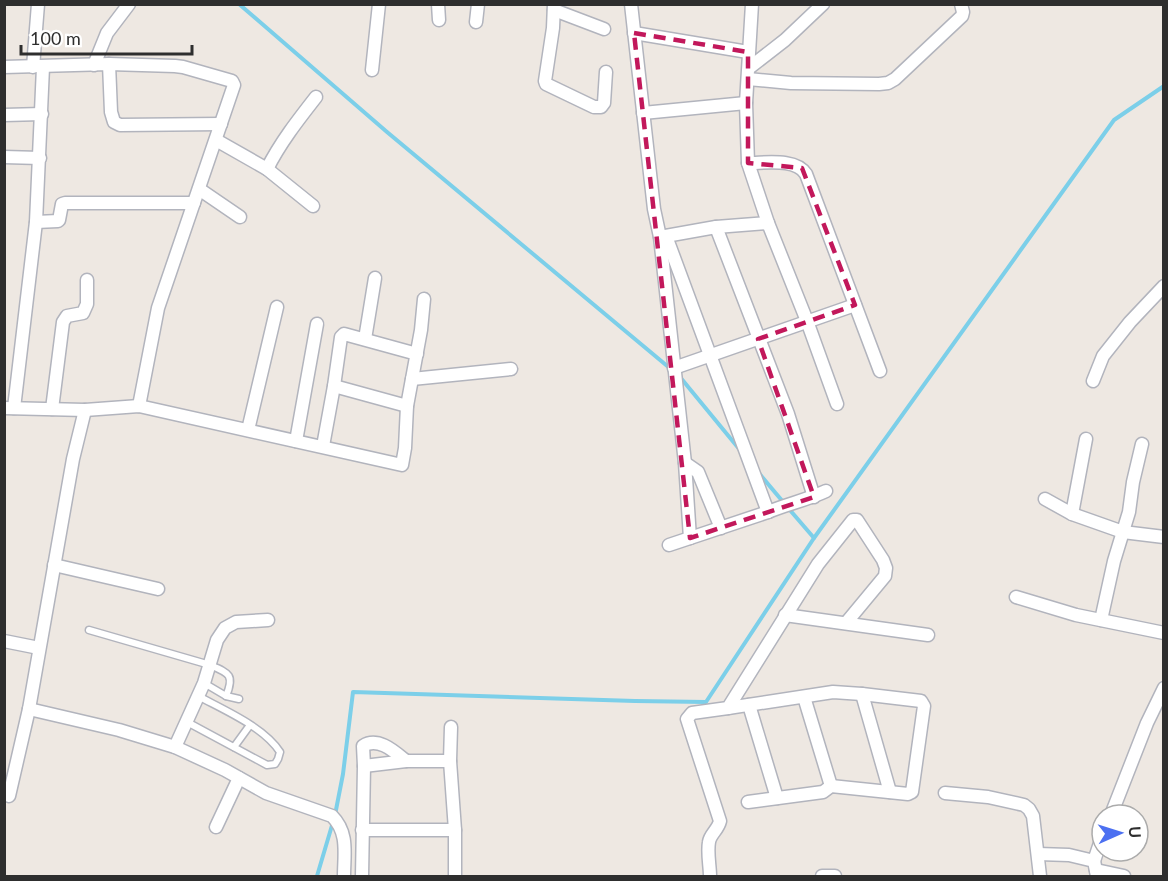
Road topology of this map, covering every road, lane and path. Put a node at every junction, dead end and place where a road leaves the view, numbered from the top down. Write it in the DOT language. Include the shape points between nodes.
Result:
graph roads {
  1 [pos="38,4"];
  2 [pos="129,4"];
  3 [pos="379,4"];
  4 [pos="438,4"];
  5 [pos="478,4"];
  6 [pos="631,4"];
  7 [pos="752,4"];
  8 [pos="823,4"];
  9 [pos="961,4"];
  10 [pos="554,7"];
  11 [pos="439,20"];
  12 [pos="476,22"];
  13 [pos="604,28"];
  14 [pos="634,33"];
  15 [pos="748,52"];
  16 [pos="109,64"];
  17 [pos="94,65"];
  18 [pos="4,67"];
  19 [pos="38,67"];
  20 [pos="372,70"];
  21 [pos="606,72"];
  22 [pos="749,74"];
  23 [pos="316,97"];
  24 [pos="747,103"];
  25 [pos="643,113"];
  26 [pos="42,114"];
  27 [pos="4,115"];
  28 [pos="221,124"];
  29 [pos="216,140"];
  30 [pos="4,158"];
  31 [pos="39,158"];
  32 [pos="748,163"];
  33 [pos="267,169"];
  34 [pos="199,189"];
  35 [pos="194,203"];
  36 [pos="313,206"];
  37 [pos="240,217"];
  38 [pos="36,222"];
  39 [pos="768,224"];
  40 [pos="716,227"];
  41 [pos="663,237"];
  42 [pos="375,278"];
  43 [pos="87,280"];
  44 [pos="1164,286"];
  45 [pos="424,299"];
  46 [pos="855,305"];
  47 [pos="277,307"];
  48 [pos="807,321"];
  49 [pos="317,324"];
  50 [pos="365,339"];
  51 [pos="758,339"];
  52 [pos="417,354"];
  53 [pos="709,355"];
  54 [pos="511,369"];
  55 [pos="675,371"];
  56 [pos="880,371"];
  57 [pos="412,379"];
  58 [pos="1093,381"];
  59 [pos="334,386"];
  60 [pos="837,404"];
  61 [pos="139,406"];
  62 [pos="407,406"];
  63 [pos="9,408"];
  64 [pos="52,409"];
  65 [pos="85,410"];
  66 [pos="248,430"];
  67 [pos="1086,439"];
  68 [pos="296,441"];
  69 [pos="1142,444"];
  70 [pos="323,447"];
  71 [pos="685,463"];
  72 [pos="826,491"];
  73 [pos="814,497"];
  74 [pos="1045,499"];
  75 [pos="768,512"];
  76 [pos="1072,514"];
  77 [pos="721,528"];
  78 [pos="1123,532"];
  79 [pos="1163,534"];
  80 [pos="690,538"];
  81 [pos="669,545"];
  82 [pos="54,566"];
  83 [pos="158,589"];
  84 [pos="1016,597"];
  85 [pos="785,615"];
  86 [pos="268,620"];
  87 [pos="1101,620"];
  88 [pos="846,623"];
  89 [pos="89,630"];
  90 [pos="1164,633"];
  91 [pos="928,635"];
  92 [pos="4,641"];
  93 [pos="39,648"];
  94 [pos="210,665"];
  95 [pos="204,683"];
  96 [pos="1164,688"];
  97 [pos="862,694"];
  98 [pos="198,696"];
  99 [pos="226,696"];
  100 [pos="804,697"];
  101 [pos="239,699"];
  102 [pos="749,705"];
  103 [pos="728,708"];
  104 [pos="29,709"];
  105 [pos="187,722"];
  106 [pos="250,725"];
  107 [pos="451,727"];
  108 [pos="175,747"];
  109 [pos="234,747"];
  110 [pos="406,761"];
  111 [pos="450,761"];
  112 [pos="364,766"];
  113 [pos="239,778"];
  114 [pos="831,786"];
  115 [pos="890,792"];
  116 [pos="945,792"];
  117 [pos="9,796"];
  118 [pos="777,798"];
  119 [pos="748,802"];
  120 [pos="1116,803"];
  121 [pos="216,827"];
  122 [pos="455,830"];
  123 [pos="362,831"];
  124 [pos="1038,854"];
  125 [pos="1096,869"];
  126 [pos="344,876"];
  127 [pos="362,876"];
  128 [pos="455,876"];
  129 [pos="710,876"];
  130 [pos="822,876"];
  131 [pos="835,876"];
  132 [pos="1041,876"];
  133 [pos="1124,876"];
  1 -- 19 [label="street"];
  2 -- 17 [label="street" via="107,33"];
  3 -- 20 [label="street"];
  4 -- 11 [label="street"];
  5 -- 12 [label="street"];
  6 -- 14 [label="street"];
  7 -- 15 [label="street"];
  8 -- 22 [label="street"];
  9 -- 22 [label="street" via="962,16 888,83 802,83"];
  10 -- 13 [label="street"];
  10 -- 21 [label="street" via="546,84 598,108 604,103"];
  14 -- 15 [label="street"];
  14 -- 25 [label="street"];
  15 -- 22 [label="street"];
  16 -- 17 [label="street"];
  16 -- 28 [label="street" via="114,122"];
  16 -- 28 [label="street" via="183,67 232,81 235,88"];
  17 -- 19 [label="street"];
  18 -- 19 [label="street"];
  19 -- 26 [label="street"];
  22 -- 24 [label="street"];
  23 -- 33 [label="street"];
  24 -- 25 [label="street"];
  24 -- 32 [label="street"];
  25 -- 41 [label="street" via="654,209"];
  26 -- 27 [label="street"];
  26 -- 31 [label="street"];
  28 -- 29 [label="street"];
  29 -- 33 [label="street"];
  29 -- 34 [label="street"];
  30 -- 31 [label="street"];
  31 -- 38 [label="street"];
  32 -- 39 [label="street"];
  32 -- 46 [label="street" via="788,163 802,168"];
  33 -- 36 [label="street"];
  34 -- 35 [label="street"];
  34 -- 37 [label="street"];
  35 -- 38 [label="street" via="66,203 62,204 58,221"];
  35 -- 61 [label="street" via="158,308"];
  38 -- 63 [label="street"];
  39 -- 40 [label="street"];
  39 -- 48 [label="street"];
  40 -- 41 [label="street"];
  40 -- 51 [label="street"];
  41 -- 53 [label="street"];
  41 -- 55 [label="street"];
  42 -- 50 [label="street"];
  43 -- 64 [label="street" via="83,313 67,316 63,322"];
  44 -- 58 [label="street" via="1103,356"];
  45 -- 52 [label="street"];
  46 -- 48 [label="street"];
  46 -- 56 [label="street"];
  47 -- 66 [label="street"];
  48 -- 51 [label="street"];
  48 -- 60 [label="street"];
  49 -- 68 [label="street"];
  50 -- 52 [label="street"];
  50 -- 59 [label="street" via="345,334 341,337"];
  51 -- 53 [label="street"];
  51 -- 73 [label="street" via="788,414"];
  52 -- 57 [label="street"];
  53 -- 55 [label="street"];
  53 -- 75 [label="street"];
  54 -- 57 [label="street"];
  55 -- 71 [label="street"];
  57 -- 62 [label="street"];
  59 -- 62 [label="street"];
  59 -- 70 [label="street"];
  61 -- 65 [label="street"];
  61 -- 66 [label="street"];
  62 -- 70 [label="street" via="402,465"];
  63 -- 64 [label="street"];
  64 -- 65 [label="street"];
  65 -- 82 [label="street"];
  66 -- 68 [label="street"];
  67 -- 76 [label="street"];
  68 -- 70 [label="street"];
  69 -- 78 [label="street"];
  71 -- 77 [label="street" via="698,472"];
  71 -- 80 [label="street"];
  72 -- 73 [label="street"];
  73 -- 75 [label="street"];
  74 -- 76 [label="street"];
  75 -- 77 [label="street"];
  76 -- 78 [label="street"];
  77 -- 80 [label="street"];
  78 -- 79 [label="street"];
  78 -- 87 [label="street"];
  80 -- 81 [label="street"];
  82 -- 83 [label="street"];
  82 -- 93 [label="street"];
  84 -- 87 [label="street"];
  85 -- 88 [label="street"];
  85 -- 88 [label="street" via="818,564 856,520 886,568 885,576"];
  85 -- 103 [label="street"];
  86 -- 94 [label="street" via="237,622 225,628"];
  87 -- 90 [label="street"];
  88 -- 91 [label="street"];
  89 -- 94 [label="lane"];
  92 -- 93 [label="street"];
  93 -- 104 [label="street"];
  94 -- 95 [label="street"];
  94 -- 99 [label="lane" via="230,677"];
  95 -- 98 [label="street"];
  95 -- 99 [label="lane"];
  96 -- 120 [label="street"];
  97 -- 100 [label="street" via="833,692"];
  97 -- 115 [label="street"];
  97 -- 115 [label="street" via="921,701 924,706 912,792"];
  98 -- 105 [label="street"];
  98 -- 106 [label="lane"];
  99 -- 101 [label="lane"];
  100 -- 102 [label="street"];
  100 -- 114 [label="street"];
  102 -- 103 [label="street"];
  102 -- 118 [label="street"];
  103 -- 129 [label="street" via="693,713 687,719 720,821 709,843"];
  104 -- 108 [label="street"];
  104 -- 117 [label="street"];
  105 -- 108 [label="street"];
  105 -- 109 [label="lane"];
  106 -- 109 [label="lane"];
  106 -- 109 [label="lane" via="274,743 280,752 279,759 267,765"];
  107 -- 111 [label="street"];
  108 -- 113 [label="street"];
  110 -- 111 [label="street"];
  110 -- 112 [label="street"];
  110 -- 112 [label="street" via="393,750 369,743 363,746"];
  111 -- 122 [label="street"];
  112 -- 123 [label="street"];
  113 -- 121 [label="street"];
  113 -- 126 [label="street" via="336,820 344,841"];
  114 -- 115 [label="street"];
  114 -- 118 [label="street" via="823,792"];
  116 -- 124 [label="street" via="988,797 1029,808"];
  118 -- 119 [label="street"];
  122 -- 123 [label="street"];
  122 -- 128 [label="street"];
  123 -- 127 [label="street"];
  124 -- 125 [label="street" via="1069,855"];
  124 -- 132 [label="street"];
  125 -- 133 [label="street"];
  130 -- 131 [label="street"];
}
